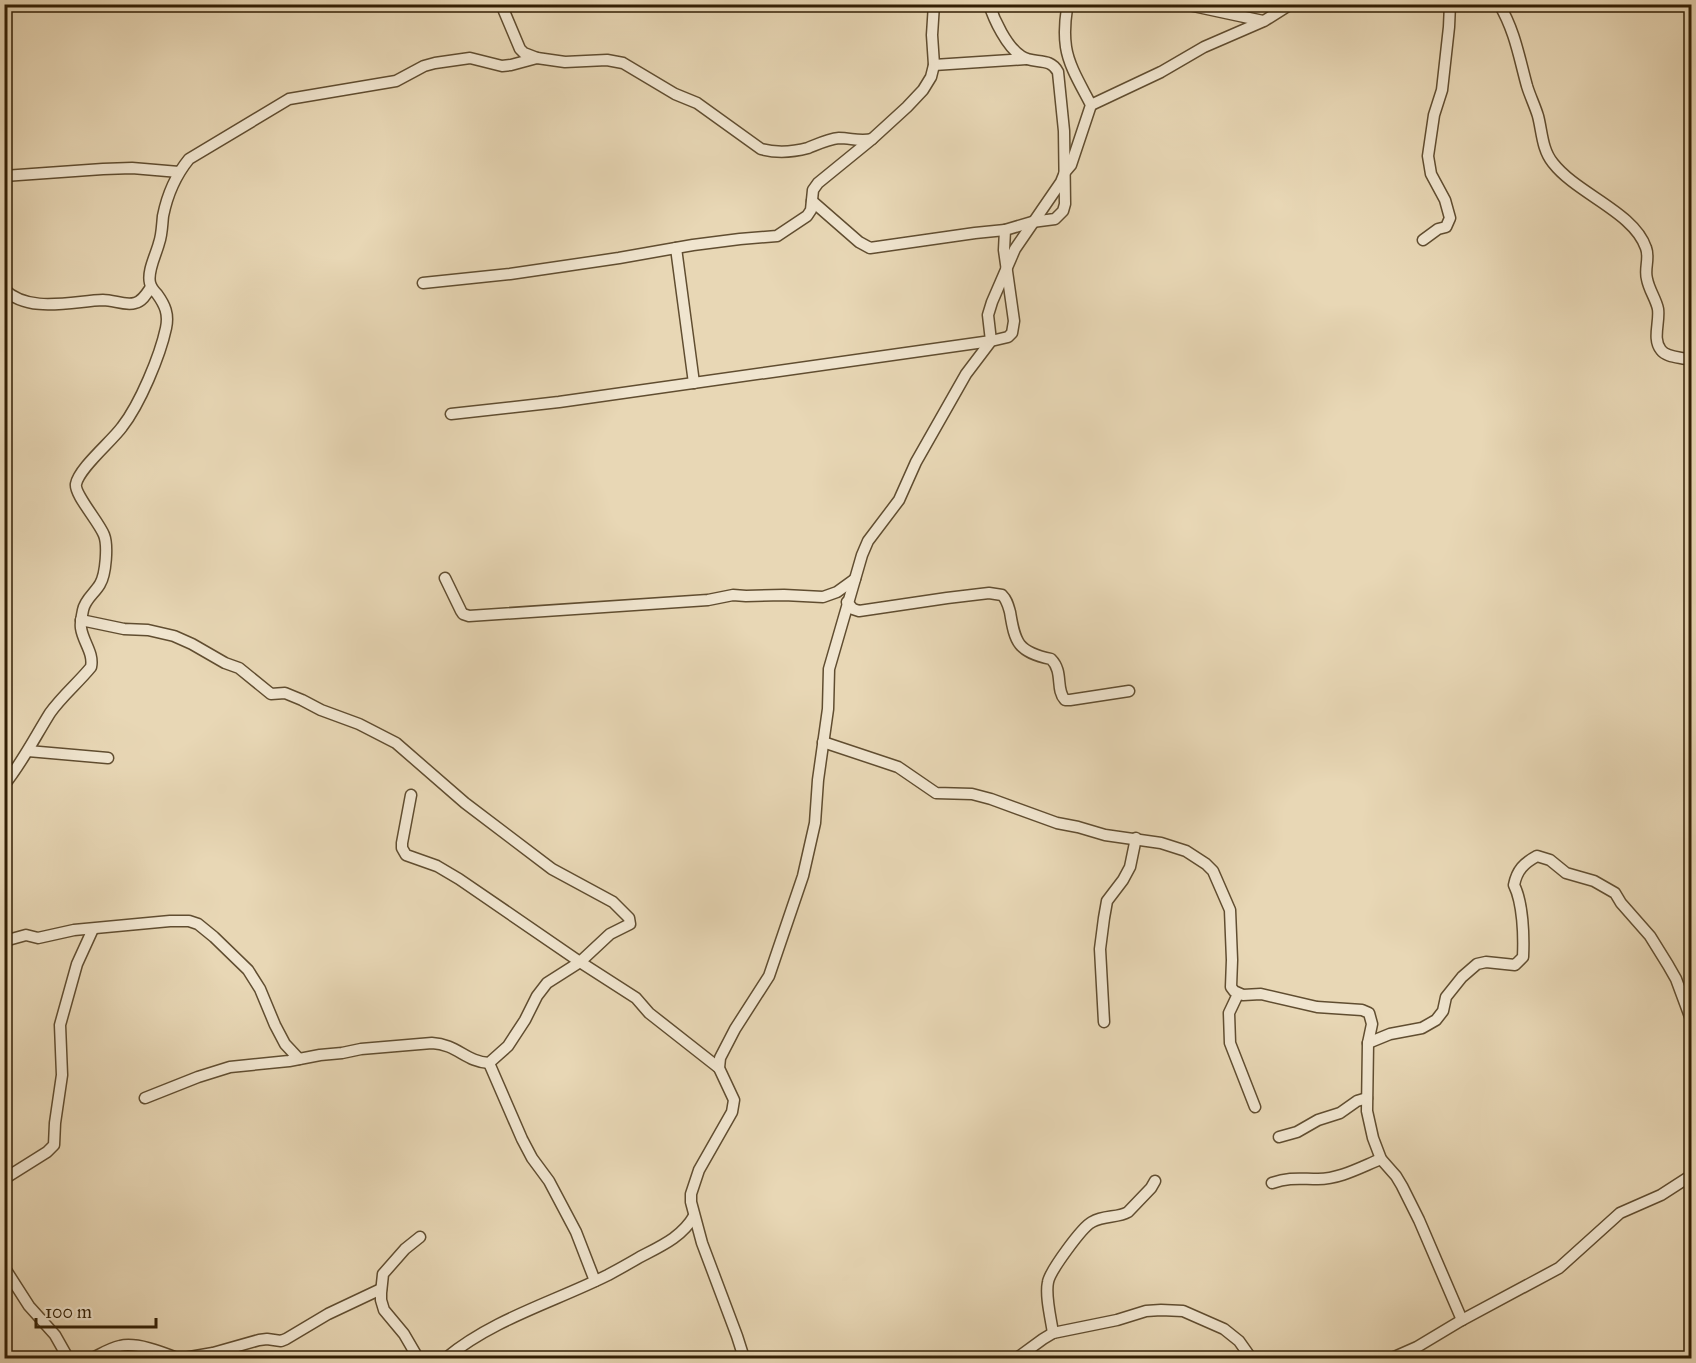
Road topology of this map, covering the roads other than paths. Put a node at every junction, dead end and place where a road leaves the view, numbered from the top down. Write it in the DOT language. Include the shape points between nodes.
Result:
graph roads {
  1 [pos="501,4"];
  2 [pos="934,4"];
  3 [pos="989,4"];
  4 [pos="1074,4"];
  5 [pos="1184,4"];
  6 [pos="1290,4"];
  7 [pos="1450,4"];
  8 [pos="1499,4"];
  9 [pos="1264,21"];
  10 [pos="537,58"];
  11 [pos="1026,59"];
  12 [pos="934,65"];
  13 [pos="1091,105"];
  14 [pos="872,139"];
  15 [pos="179,172"];
  16 [pos="1065,172"];
  17 [pos="4,176"];
  18 [pos="813,201"];
  19 [pos="1032,222"];
  20 [pos="1005,230"];
  21 [pos="1423,240"];
  22 [pos="676,248"];
  23 [pos="1007,268"];
  24 [pos="423,283"];
  25 [pos="151,287"];
  26 [pos="4,289"];
  27 [pos="991,341"];
  28 [pos="1686,359"];
  29 [pos="694,382"];
  30 [pos="451,414"];
  31 [pos="445,578"];
  32 [pos="855,579"];
  33 [pos="848,602"];
  34 [pos="81,620"];
  35 [pos="1129,691"];
  36 [pos="823,742"];
  37 [pos="28,751"];
  38 [pos="108,758"];
  39 [pos="4,785"];
  40 [pos="411,795"];
  41 [pos="1136,838"];
  42 [pos="93,929"];
  43 [pos="8,940"];
  44 [pos="580,962"];
  45 [pos="1238,994"];
  46 [pos="1104,1022"];
  47 [pos="1692,1022"];
  48 [pos="1368,1043"];
  49 [pos="299,1059"];
  50 [pos="489,1063"];
  51 [pos="719,1068"];
  52 [pos="145,1098"];
  53 [pos="1367,1098"];
  54 [pos="1255,1107"];
  55 [pos="1279,1137"];
  56 [pos="1381,1159"];
  57 [pos="1692,1175"];
  58 [pos="4,1179"];
  59 [pos="1155,1181"];
  60 [pos="1272,1183"];
  61 [pos="694,1216"];
  62 [pos="420,1237"];
  63 [pos="4,1267"];
  64 [pos="595,1281"];
  65 [pos="381,1289"];
  66 [pos="1462,1320"];
  67 [pos="1053,1333"];
  68 [pos="1032,1354"];
  69 [pos="68,1359"];
  70 [pos="93,1359"];
  71 [pos="177,1359"];
  72 [pos="184,1359"];
  73 [pos="418,1359"];
  74 [pos="446,1359"];
  75 [pos="744,1359"];
  76 [pos="1017,1359"];
  77 [pos="1251,1359"];
  78 [pos="1392,1359"];
  1 -- 10 [label="street" via="520,49"];
  2 -- 12 [label="street"];
  3 -- 11 [label="street" via="1010,44"];
  4 -- 13 [label="street" via="1067,8 1066,48"];
  5 -- 9 [label="street"];
  6 -- 9 [label="street"];
  7 -- 21 [label="street" via="1443,81 1428,156 1431,174 1450,218 1446,226"];
  8 -- 28 [label="street" via="1515,39 1548,156 1569,180 1636,230 1648,254 1646,278 1658,308 1658,346 1670,356"];
  9 -- 13 [label="street"];
  10 -- 14 [label="street" via="623,63 697,103 753,144 769,151 800,150 841,138"];
  10 -- 15 [label="street" via="502,66 462,58 424,66 396,81 289,99 189,159"];
  11 -- 12 [label="street"];
  11 -- 16 [label="street" via="1051,63 1058,72"];
  12 -- 14 [label="street" via="917,97"];
  13 -- 16 [label="street" via="1071,165"];
  14 -- 18 [label="street" via="815,186"];
  15 -- 17 [label="street" via="132,168"];
  15 -- 25 [label="street" via="164,214 149,281"];
  16 -- 19 [label="street"];
  16 -- 19 [label="street" via="1063,211 1050,221"];
  18 -- 20 [label="street" via="870,248"];
  18 -- 22 [label="street" via="807,216 777,236"];
  19 -- 20 [label="street"];
  19 -- 23 [label="street"];
  20 -- 23 [label="street"];
  22 -- 24 [label="street" via="510,274"];
  22 -- 29 [label="street"];
  23 -- 27 [label="street" via="988,315"];
  23 -- 27 [label="street" via="1012,333"];
  25 -- 26 [label="street" via="134,304 102,300 53,304 16,298"];
  25 -- 34 [label="street" via="168,314 151,374 123,427 76,484 76,491 95,517 106,542 101,583 83,606"];
  27 -- 29 [label="street"];
  27 -- 32 [label="street" via="966,374 899,500 868,541"];
  29 -- 30 [label="street"];
  31 -- 32 [label="street" via="461,611 469,616 708,600 733,595 823,597"];
  32 -- 33 [label="street"];
  33 -- 35 [label="street" via="859,611 989,593 1002,595 1018,643 1030,653 1053,661 1065,700"];
  33 -- 36 [label="street" via="829,669"];
  34 -- 37 [label="street" via="91,667 51,712"];
  34 -- 44 [label="street" via="174,636 239,668 271,694 285,693 396,743 465,803 552,869 624,912 630,924 610,934"];
  36 -- 41 [label="street" via="898,767 936,794 972,794 1057,823"];
  36 -- 51 [label="street" via="815,823 791,914 769,976 727,1045"];
  37 -- 38 [label="street"];
  37 -- 39 [label="street"];
  40 -- 44 [label="street" via="402,843 406,855 459,879"];
  41 -- 45 [label="street" via="1186,851 1213,871 1230,910 1231,987"];
  41 -- 46 [label="street" via="1130,867 1107,901 1104,918 1100,949"];
  42 -- 43 [label="street"];
  42 -- 49 [label="street" via="189,921 205,929 248,970 285,1044"];
  42 -- 58 [label="street" via="77,964 60,1025 63,1075 54,1145"];
  44 -- 50 [label="street" via="547,983 507,1046"];
  44 -- 51 [label="street" via="636,998 649,1013"];
  45 -- 48 [label="street" via="1362,1010 1371,1019"];
  45 -- 54 [label="street" via="1229,1013 1230,1042"];
  47 -- 48 [label="street" via="1668,965 1615,893 1537,856 1517,873 1514,885 1523,927 1523,957 1515,965 1477,964 1446,997 1436,1020 1422,1028"];
  48 -- 53 [label="street"];
  49 -- 50 [label="street" via="432,1042 444,1043 479,1063"];
  49 -- 52 [label="street" via="230,1067"];
  50 -- 64 [label="street" via="532,1158 576,1232"];
  51 -- 61 [label="street" via="734,1106 694,1182"];
  53 -- 55 [label="street"];
  53 -- 56 [label="street" via="1370,1126"];
  56 -- 60 [label="street" via="1346,1174"];
  56 -- 66 [label="street" via="1402,1186"];
  57 -- 66 [label="street" via="1661,1195 1620,1213 1559,1268"];
  59 -- 67 [label="street" via="1125,1214 1110,1215 1089,1224 1052,1272 1047,1292"];
  61 -- 64 [label="street" via="674,1239"];
  61 -- 75 [label="street"];
  62 -- 65 [label="street" via="387,1268"];
  63 -- 69 [label="street" via="29,1306 55,1335"];
  64 -- 74 [label="street" via="512,1317"];
  65 -- 72 [label="street" via="281,1341 259,1340"];
  65 -- 73 [label="street" via="382,1305"];
  66 -- 78 [label="street"];
  67 -- 68 [label="street" via="1042,1339"];
  67 -- 77 [label="street" via="1146,1311 1183,1311 1224,1329 1239,1341"];
  68 -- 76 [label="street"];
  70 -- 71 [label="street" via="123,1345 156,1350"];
}
